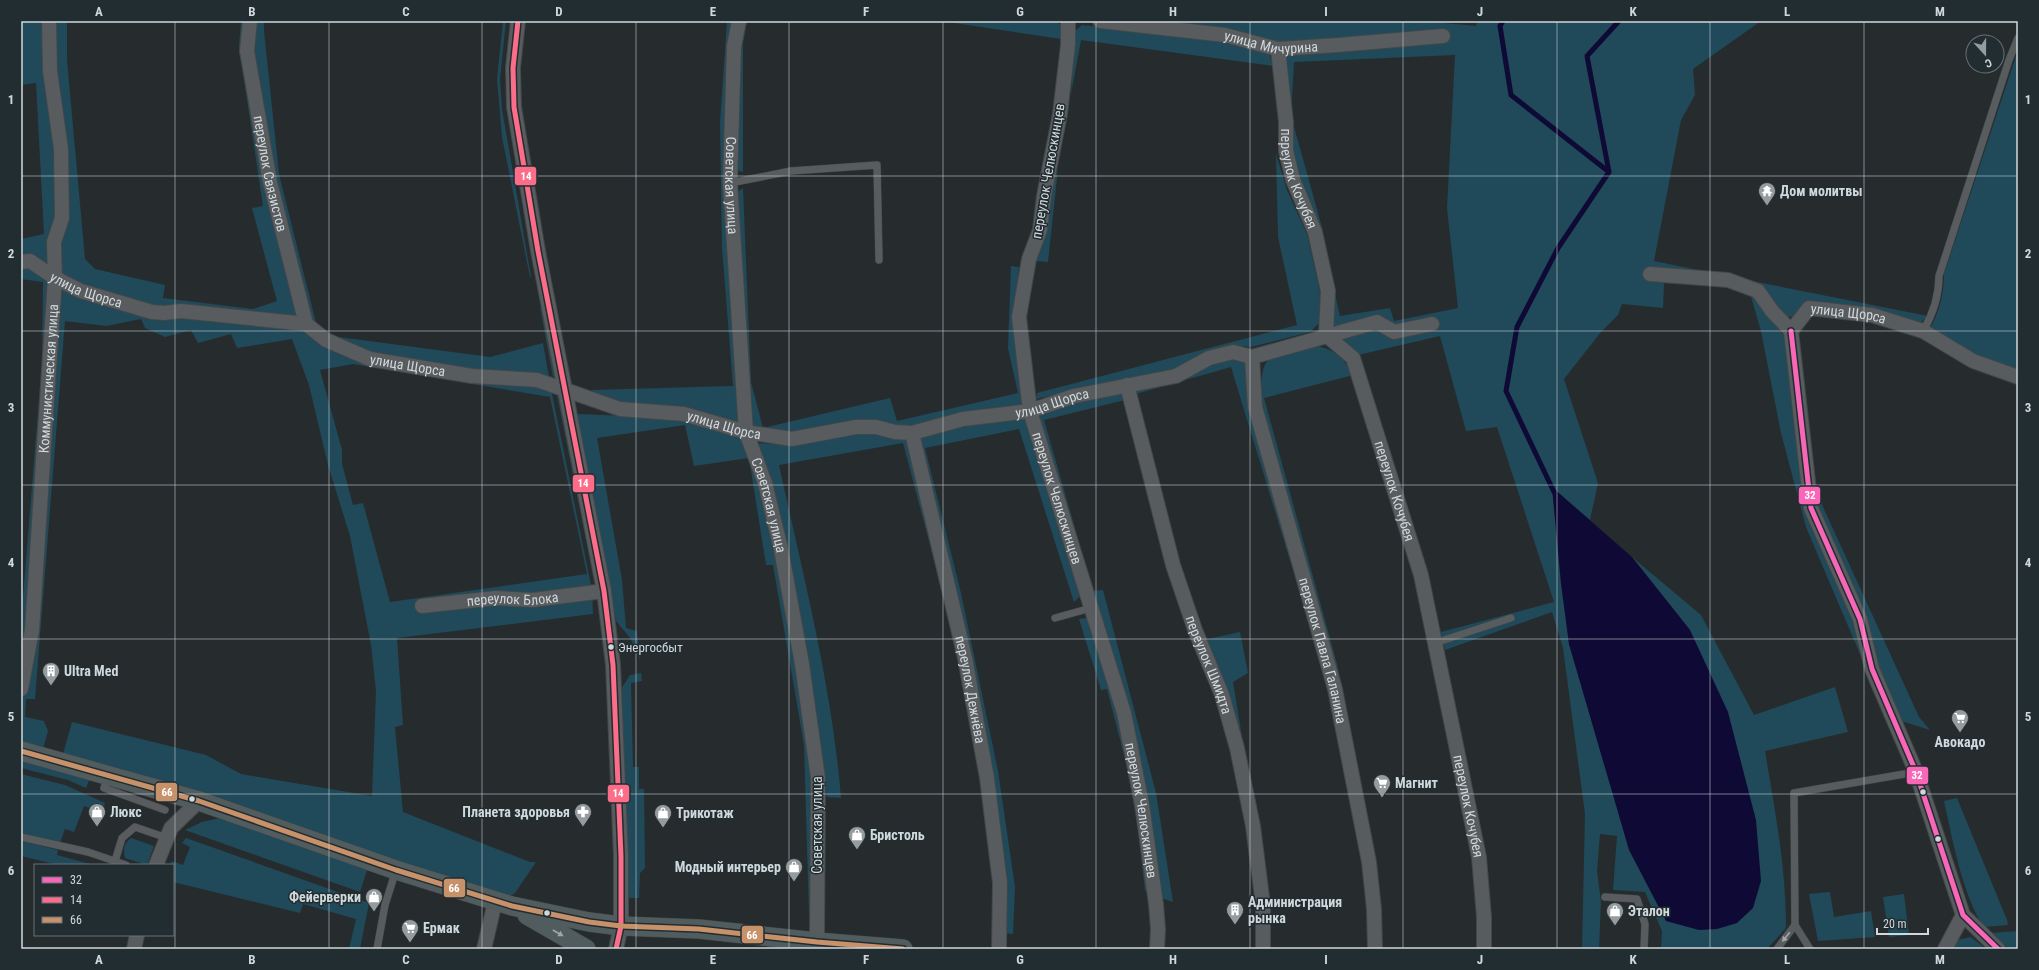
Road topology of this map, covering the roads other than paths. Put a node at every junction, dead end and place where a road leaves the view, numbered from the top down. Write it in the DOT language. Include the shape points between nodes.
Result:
graph roads {
  1 [pos="49,21"];
  2 [pos="250,21"];
  3 [pos="518,21"];
  4 [pos="739,21"];
  5 [pos="1068,21"];
  6 [pos="1100,21"];
  7 [pos="1443,36"];
  8 [pos="2018,38"];
  9 [pos="1278,49"];
  10 [pos="730,183"];
  11 [pos="879,260"];
  12 [pos="21,262"];
  13 [pos="1650,274"];
  14 [pos="55,278"];
  15 [pos="306,324"];
  16 [pos="1432,324"];
  17 [pos="1791,331"];
  18 [pos="1923,331"];
  19 [pos="1326,335"];
  20 [pos="1252,357"];
  21 [pos="2018,377"];
  22 [pos="1127,385"];
  23 [pos="564,390"];
  24 [pos="1030,411"];
  25 [pos="746,432"];
  26 [pos="912,433"];
  27 [pos="604,591"];
  28 [pos="422,606"];
  29 [pos="1091,608"];
  30 [pos="1055,618"];
  31 [pos="1511,618"];
  32 [pos="1435,643"];
  33 [pos="21,689"];
  34 [pos="21,751"];
  35 [pos="1916,772"];
  36 [pos="109,775"];
  37 [pos="199,800"];
  38 [pos="165,810"];
  39 [pos="21,837"];
  40 [pos="167,838"];
  41 [pos="114,861"];
  42 [pos="123,864"];
  43 [pos="156,864"];
  44 [pos="396,870"];
  45 [pos="1605,897"];
  46 [pos="504,904"];
  47 [pos="1963,915"];
  48 [pos="1795,925"];
  49 [pos="621,926"];
  50 [pos="137,936"];
  51 [pos="817,942"];
  52 [pos="134,949"];
  53 [pos="377,949"];
  54 [pos="484,949"];
  55 [pos="586,949"];
  56 [pos="616,949"];
  57 [pos="903,949"];
  58 [pos="999,949"];
  59 [pos="1157,949"];
  60 [pos="1263,949"];
  61 [pos="1375,949"];
  62 [pos="1484,949"];
  63 [pos="1644,949"];
  64 [pos="1776,949"];
  65 [pos="1810,949"];
  66 [pos="1945,949"];
  67 [pos="1998,949"];
  1 -- 14 [label="street, Коммунистическая улица" via="50,71 61,149 62,218 54,242"];
  2 -- 15 [label="street, переулок Связистов" via="247,51 270,182"];
  3 -- 23 [label="street" via="513,68 514,107"];
  4 -- 10 [label="street, Советская улица" via="734,46"];
  5 -- 24 [label="street, переулок Челюскинцев" via="1068,45 1060,114 1040,230 1029,260 1019,317"];
  6 -- 9 [label="street, улица Мичурина" via="1225,35"];
  7 -- 9 [label="street, улица Мичурина"];
  8 -- 18 [label="lane" via="2008,60 1939,276 1939,290 1930,319"];
  9 -- 19 [label="street, переулок Кочубея" via="1286,122 1286,151 1293,180 1315,232 1328,291"];
  10 -- 11 [label="lane" via="791,171 877,166"];
  10 -- 25 [label="street, Советская улица"];
  12 -- 14 [label="street, улица Щорса" via="30,261"];
  13 -- 17 [label="street" via="1728,280 1758,291"];
  14 -- 15 [label="street, улица Щорса" via="81,291 152,312 181,311"];
  14 -- 33 [label="street, Коммунистическая улица" via="32,630"];
  15 -- 23 [label="street, улица Щорса" via="326,340 370,359 472,376 537,380"];
  16 -- 19 [label="street" via="1394,332 1377,322"];
  17 -- 18 [label="street, улица Щорса" via="1809,308 1872,315"];
  17 -- 35 [label="street" via="1812,508 1860,619 1872,669"];
  18 -- 21 [label="street, улица Щорса" via="1973,361"];
  19 -- 20 [label="street"];
  19 -- 32 [label="street, переулок Кочубея" via="1353,358 1421,575"];
  20 -- 22 [label="street, улица Щорса" via="1233,352 1209,358 1176,376"];
  20 -- 61 [label="street, переулок Павла Галанина" via="1255,407 1335,689 1369,862"];
  22 -- 24 [label="street, улица Щорса" via="1074,396"];
  22 -- 60 [label="street, переулок Шмидта" via="1173,565 1195,630 1222,695 1237,748 1255,842 1263,905"];
  23 -- 25 [label="street, улица Щорса" via="620,408 684,414"];
  23 -- 27 [label="street"];
  24 -- 26 [label="street, улица Щорса" via="963,419"];
  24 -- 29 [label="street, переулок Челюскинцев"];
  25 -- 26 [label="street, улица Щорса" via="792,439 876,427"];
  25 -- 51 [label="street, Советская улица" via="765,483 781,549 802,664 818,778"];
  26 -- 58 [label="street, переулок Дежнёва" via="965,658 987,778 1000,883"];
  27 -- 28 [label="street, переулок Блока" via="533,600 496,598"];
  27 -- 49 [label="street" via="613,665 621,856"];
  29 -- 30 [label="lane"];
  29 -- 59 [label="street, переулок Челюскинцев" via="1124,713 1142,804 1156,904"];
  31 -- 32 [label="lane"];
  32 -- 62 [label="street, переулок Кочубея" via="1480,857"];
  34 -- 36 [label="main road"];
  35 -- 47 [label="street"];
  35 -- 48 [label="lane" via="1794,793"];
  36 -- 37 [label="main road"];
  36 -- 38 [label="lane" via="104,788"];
  37 -- 40 [label="street" via="171,828"];
  37 -- 44 [label="main road"];
  39 -- 41 [label="lane" via="88,852"];
  40 -- 41 [label="lane" via="135,827 122,838"];
  40 -- 43 [label="street"];
  41 -- 42 [label="lane"];
  44 -- 46 [label="main road"];
  44 -- 53 [label="lane" via="385,905"];
  45 -- 63 [label="lane" via="1637,899 1645,924"];
  46 -- 49 [label="main road"];
  46 -- 54 [label="street"];
  46 -- 55 [label="main road, one-way"];
  47 -- 66 [label="street"];
  47 -- 67 [label="street"];
  48 -- 64 [label="lane, one-way"];
  48 -- 65 [label="lane"];
  49 -- 51 [label="main road" via="699,929"];
  49 -- 56 [label="street"];
  50 -- 52 [label="street"];
  51 -- 57 [label="main road"];
}
